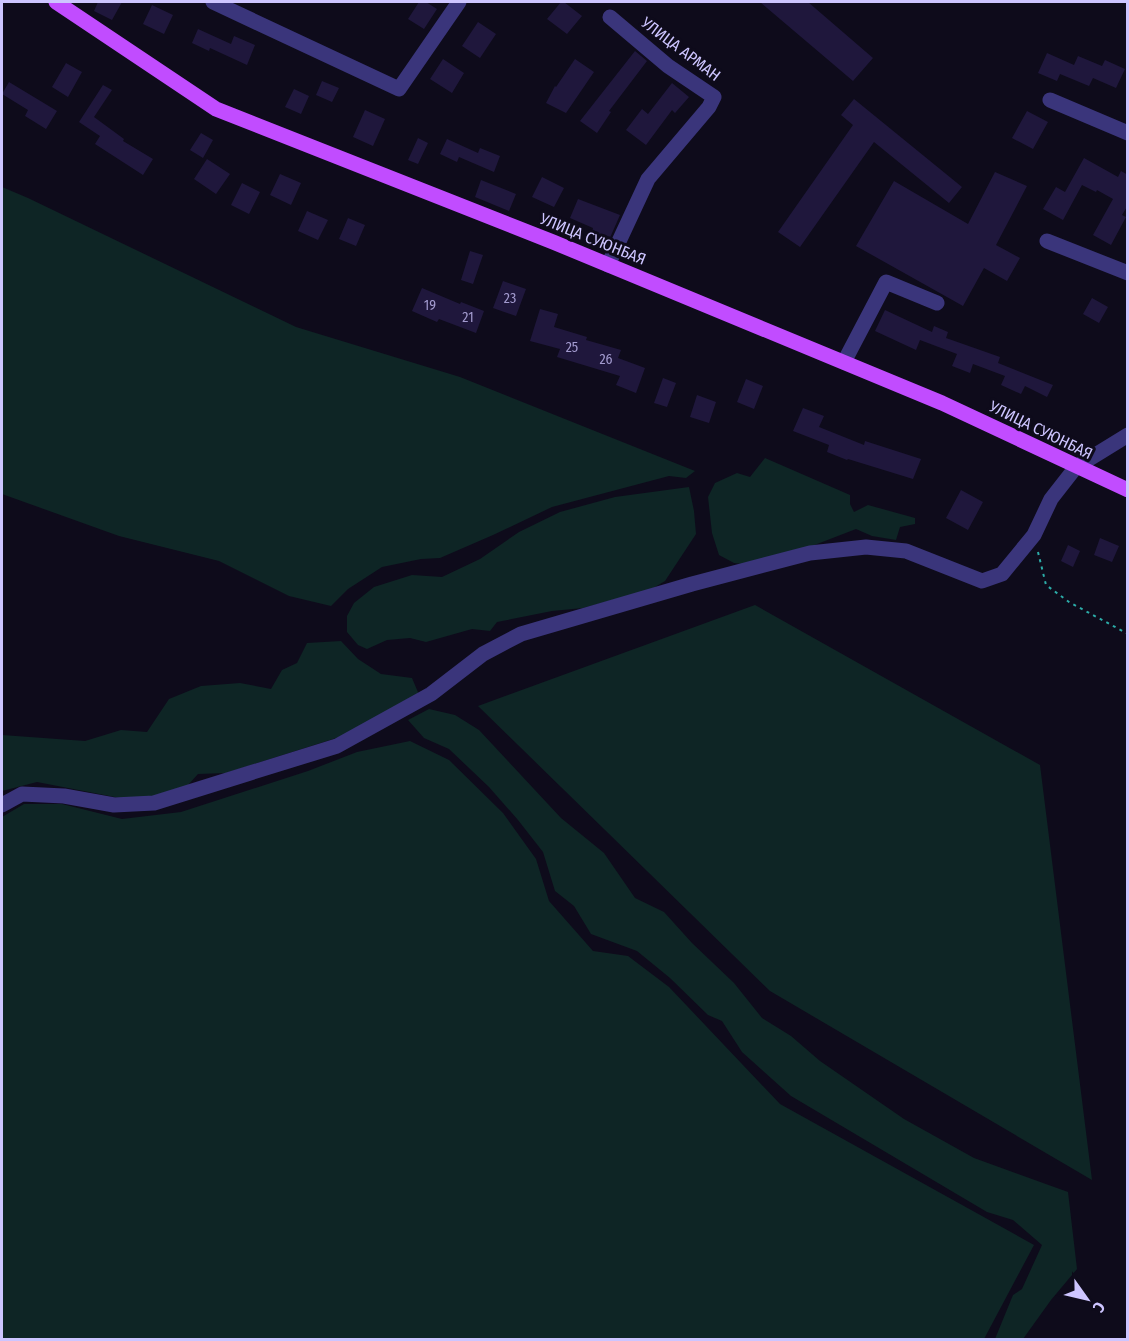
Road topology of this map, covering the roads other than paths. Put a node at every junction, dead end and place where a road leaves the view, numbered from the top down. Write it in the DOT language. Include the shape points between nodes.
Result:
graph roads {
  1 [pos="56,2"];
  2 [pos="216,2"];
  3 [pos="459,2"];
  4 [pos="610,17"];
  5 [pos="1050,100"];
  6 [pos="1128,133"];
  7 [pos="1047,241"];
  8 [pos="608,265"];
  9 [pos="1128,273"];
  10 [pos="937,303"];
  11 [pos="844,362"];
  12 [pos="1128,435"];
  13 [pos="1076,467"];
  14 [pos="1128,490"];
  15 [pos="2,805"];
  1 -- 8 [label="main road, УЛИЦА СУЮНБАЯ" via="216,109"];
  2 -- 3 [label="street" via="399,89"];
  4 -- 8 [label="street, УЛИЦА АРМАН" via="668,66 714,97 648,179"];
  5 -- 6 [label="street"];
  7 -- 9 [label="street"];
  8 -- 11 [label="main road, УЛИЦА СУЮНБАЯ"];
  10 -- 11 [label="street" via="886,282"];
  11 -- 13 [label="main road, УЛИЦА СУЮНБАЯ" via="942,403"];
  12 -- 13 [label="street"];
  13 -- 14 [label="main road, УЛИЦА СУЮНБАЯ"];
  13 -- 15 [label="street" via="1052,500 1034,535 1002,574 982,580 906,551 866,546 810,553 521,634 483,654 431,694 337,746 154,803 114,805 64,796 22,794"];
}
